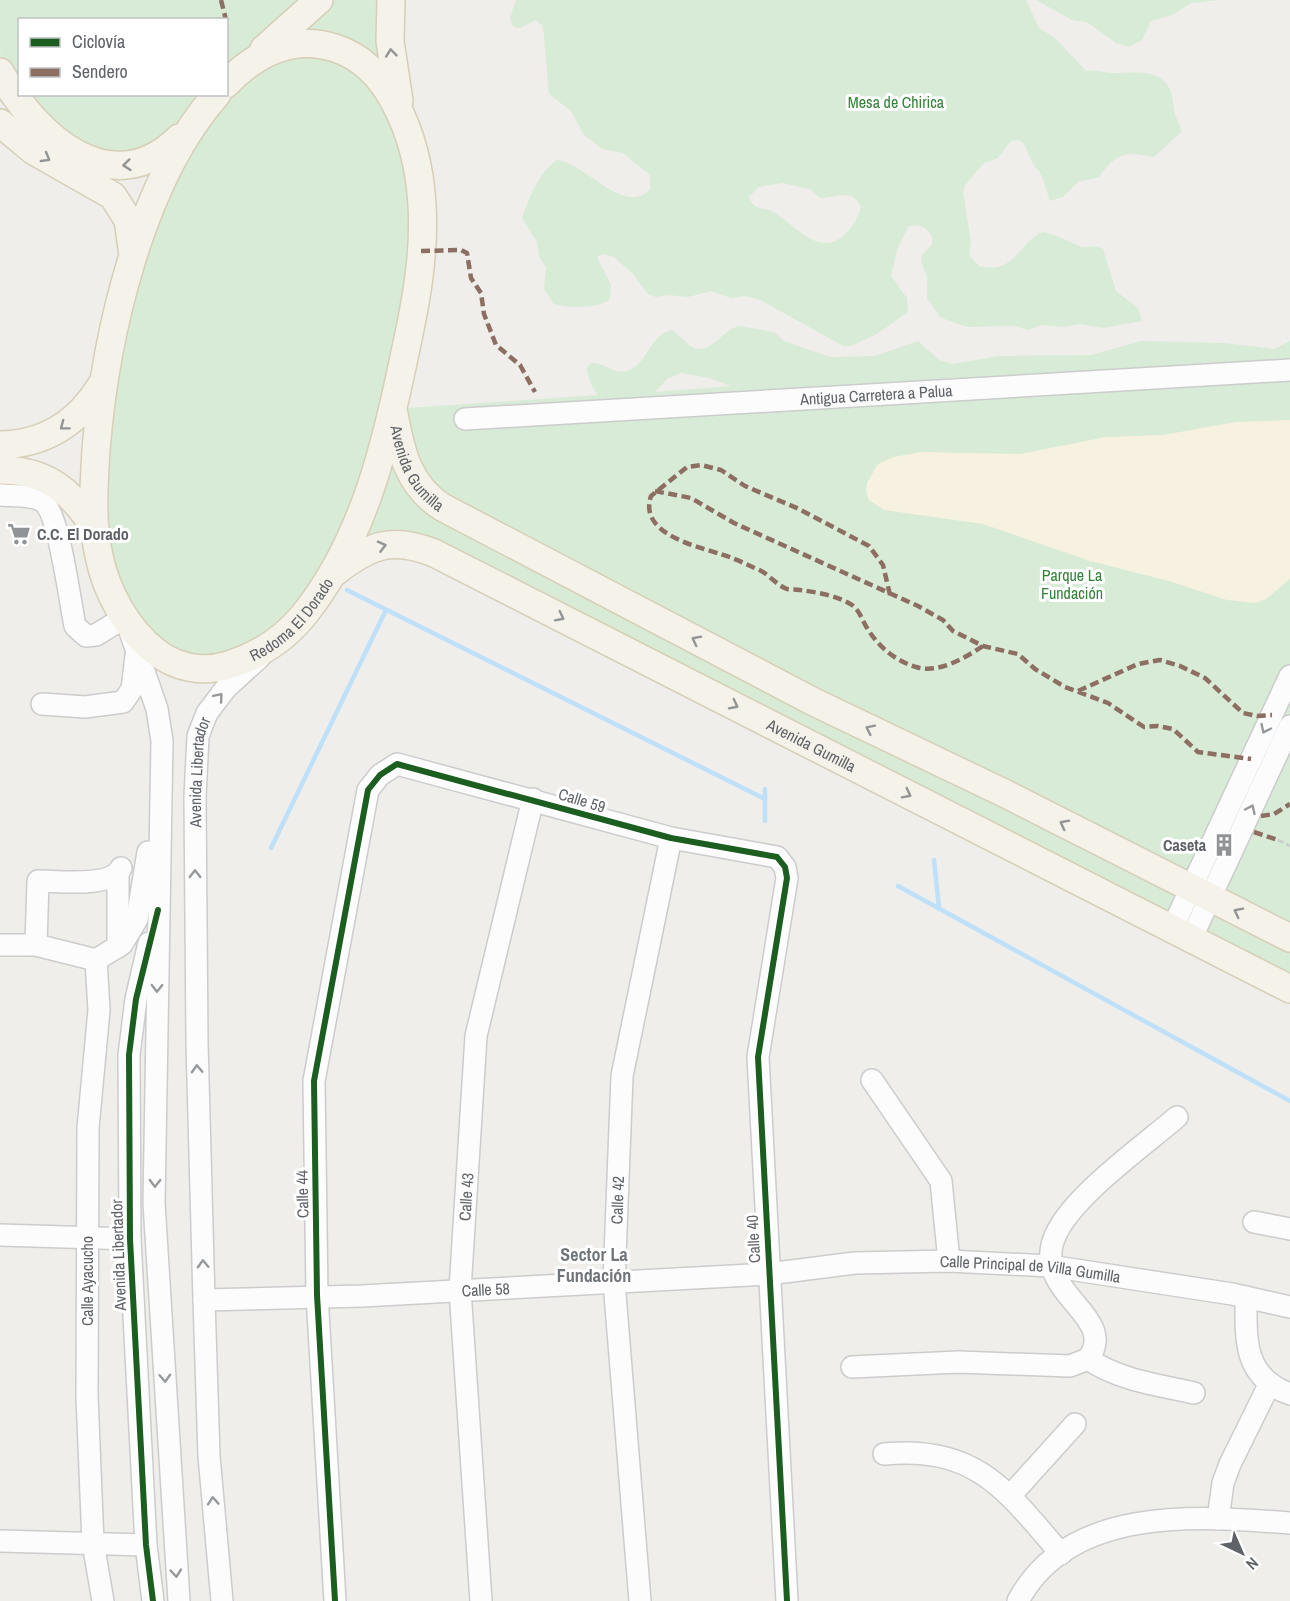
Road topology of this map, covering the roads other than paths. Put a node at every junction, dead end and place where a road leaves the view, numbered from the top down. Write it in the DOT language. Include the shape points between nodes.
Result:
graph roads {
  1 [pos="319,0"];
  2 [pos="391,0"];
  3 [pos="252,60"];
  4 [pos="0,72"];
  5 [pos="228,82"];
  6 [pos="215,96"];
  7 [pos="0,123"];
  8 [pos="193,124"];
  9 [pos="408,131"];
  10 [pos="134,260"];
  11 [pos="1290,370"];
  12 [pos="103,383"];
  13 [pos="393,409"];
  14 [pos="465,419"];
  15 [pos="0,445"];
  16 [pos="0,470"];
  17 [pos="0,495"];
  18 [pos="96,530"];
  19 [pos="332,574"];
  20 [pos="125,617"];
  21 [pos="291,628"];
  22 [pos="136,652"];
  23 [pos="1290,676"];
  24 [pos="42,704"];
  25 [pos="1290,726"];
  26 [pos="161,784"];
  27 [pos="368,790"];
  28 [pos="533,799"];
  29 [pos="671,838"];
  30 [pos="787,878"];
  31 [pos="1200,893"];
  32 [pos="158,910"];
  33 [pos="1181,934"];
  34 [pos="1290,938"];
  35 [pos="0,945"];
  36 [pos="36,945"];
  37 [pos="118,947"];
  38 [pos="96,960"];
  39 [pos="1290,989"];
  40 [pos="872,1080"];
  41 [pos="1177,1117"];
  42 [pos="1254,1222"];
  43 [pos="1290,1229"];
  44 [pos="0,1235"];
  45 [pos="87,1238"];
  46 [pos="130,1239"];
  47 [pos="949,1261"];
  48 [pos="1050,1266"];
  49 [pos="768,1274"];
  50 [pos="614,1282"];
  51 [pos="460,1290"];
  52 [pos="317,1295"];
  53 [pos="1246,1297"];
  54 [pos="204,1300"];
  55 [pos="1290,1308"];
  56 [pos="1088,1359"];
  57 [pos="852,1367"];
  58 [pos="1269,1385"];
  59 [pos="1194,1393"];
  60 [pos="1290,1394"];
  61 [pos="1075,1424"];
  62 [pos="885,1454"];
  63 [pos="1010,1496"];
  64 [pos="1218,1519"];
  65 [pos="1290,1523"];
  66 [pos="0,1541"];
  67 [pos="93,1543"];
  68 [pos="146,1545"];
  69 [pos="1061,1554"];
  70 [pos="103,1601"];
  71 [pos="153,1601"];
  72 [pos="179,1601"];
  73 [pos="222,1601"];
  74 [pos="335,1601"];
  75 [pos="481,1601"];
  76 [pos="640,1601"];
  77 [pos="787,1601"];
  78 [pos="1018,1601"];
  1 -- 3 [label="main road"];
  9 -- 2 [label="main road, one-way" via="392,64"];
  3 -- 5 [label="main road, Redoma El Dorado"];
  3 -- 9 [label="main road, Redoma El Dorado" via="282,47 301,44 341,50 375,73 387,88"];
  8 -- 4 [label="main road, one-way" via="158,156 128,166 104,165 76,153 51,135 22,106"];
  6 -- 8 [label="main road, Redoma El Dorado"];
  7 -- 10 [label="main road, one-way" via="34,151 113,196 128,220"];
  8 -- 10 [label="main road, Redoma El Dorado" via="165,175"];
  9 -- 13 [label="main road, Redoma El Dorado" via="420,182 422,238 410,329"];
  10 -- 12 [label="main road, Redoma El Dorado"];
  11 -- 14 [label="street, Antigua Carretera a Palua"];
  12 -- 15 [label="main road, one-way" via="92,401 57,432 30,443"];
  12 -- 18 [label="main road, Redoma El Dorado" via="94,486"];
  13 -- 19 [label="main road, Redoma El Dorado" via="369,491"];
  31 -- 13 [label="main road, Avenida Gumilla, one-way" via="804,696 442,507 425,494 410,474"];
  16 -- 18 [label="main road" via="32,473 52,481 76,501"];
  17 -- 20 [label="street" via="41,500 49,508 75,626 80,632 96,635"];
  18 -- 20 [label="main road, Redoma El Dorado" via="105,576"];
  19 -- 21 [label="main road, Redoma El Dorado"];
  19 -- 33 [label="main road, Avenida Gumilla, one-way" via="364,551 381,545 407,544 434,554"];
  20 -- 21 [label="main road, Redoma El Dorado" via="157,653 194,669 221,667 242,660 269,647"];
  20 -- 22 [label="street, Avenida Libertador"];
  54 -- 21 [label="street, Avenida Libertador, one-way" via="196,1043 198,736 214,701"];
  22 -- 24 [label="street" via="132,689 123,702 85,707"];
  22 -- 26 [label="street, Avenida Libertador" via="159,723"];
  23 -- 31 [label="street, one-way"];
  31 -- 25 [label="street, one-way"];
  26 -- 32 [label="street, Avenida Libertador"];
  26 -- 37 [label="street" via="150,828 137,919"];
  27 -- 28 [label="street, Calle 59" via="380,775 397,764"];
  27 -- 52 [label="street, Calle 44" via="314,1081"];
  28 -- 29 [label="street, Calle 59"];
  28 -- 51 [label="street, Calle 43" via="476,1036"];
  29 -- 30 [label="street, Calle 59" via="777,857"];
  29 -- 50 [label="street, Calle 42" via="622,1076"];
  30 -- 49 [label="street, Calle 40" via="758,1057"];
  31 -- 33 [label="street"];
  34 -- 31 [label="main road, Avenida Gumilla, one-way"];
  32 -- 46 [label="street, Avenida Libertador" via="138,990 129,1055"];
  32 -- 72 [label="street, Avenida Libertador, one-way" via="154,1203"];
  33 -- 39 [label="main road, Avenida Gumilla"];
  35 -- 36 [label="street"];
  36 -- 37 [label="street" via="38,881 101,881 119,870"];
  36 -- 38 [label="street"];
  37 -- 38 [label="street"];
  38 -- 45 [label="street, Calle Ayacucho" via="99,1010 88,1128"];
  40 -- 47 [label="street" via="941,1181"];
  41 -- 48 [label="street" via="1078,1205 1055,1236"];
  42 -- 43 [label="street"];
  44 -- 45 [label="street"];
  45 -- 46 [label="street"];
  45 -- 67 [label="street, Calle Ayacucho" via="87,1396"];
  46 -- 68 [label="street, Avenida Libertador"];
  47 -- 48 [label="street, Calle Principal de Villa Gumilla"];
  47 -- 49 [label="street, Calle Principal de Villa Gumilla" via="855,1263"];
  48 -- 53 [label="street, Calle Principal de Villa Gumilla"];
  48 -- 56 [label="street" via="1064,1291 1094,1327 1095,1342"];
  49 -- 50 [label="street, Calle 58"];
  49 -- 77 [label="street, Calle 40"];
  50 -- 51 [label="street, Calle 58"];
  50 -- 76 [label="street, Calle 42"];
  51 -- 52 [label="street, Calle 58"];
  51 -- 75 [label="street, Calle 43"];
  52 -- 54 [label="street, Calle 58"];
  52 -- 74 [label="street, Calle 44"];
  53 -- 55 [label="street, Calle Principal de Villa Gumilla"];
  53 -- 58 [label="street" via="1248,1348"];
  73 -- 54 [label="street, Avenida Libertador, one-way" via="209,1456"];
  56 -- 57 [label="street" via="1070,1366 958,1362"];
  56 -- 59 [label="street" via="1118,1375"];
  58 -- 60 [label="street"];
  58 -- 64 [label="street" via="1230,1464"];
  61 -- 63 [label="street"];
  62 -- 63 [label="street" via="914,1451 966,1464"];
  63 -- 69 [label="street"];
  64 -- 65 [label="street"];
  64 -- 69 [label="street" via="1136,1522 1097,1533"];
  66 -- 67 [label="street"];
  67 -- 68 [label="street"];
  67 -- 70 [label="street, Calle Ayacucho"];
  68 -- 71 [label="street, Avenida Libertador"];
  69 -- 78 [label="street" via="1038,1572"];
}
